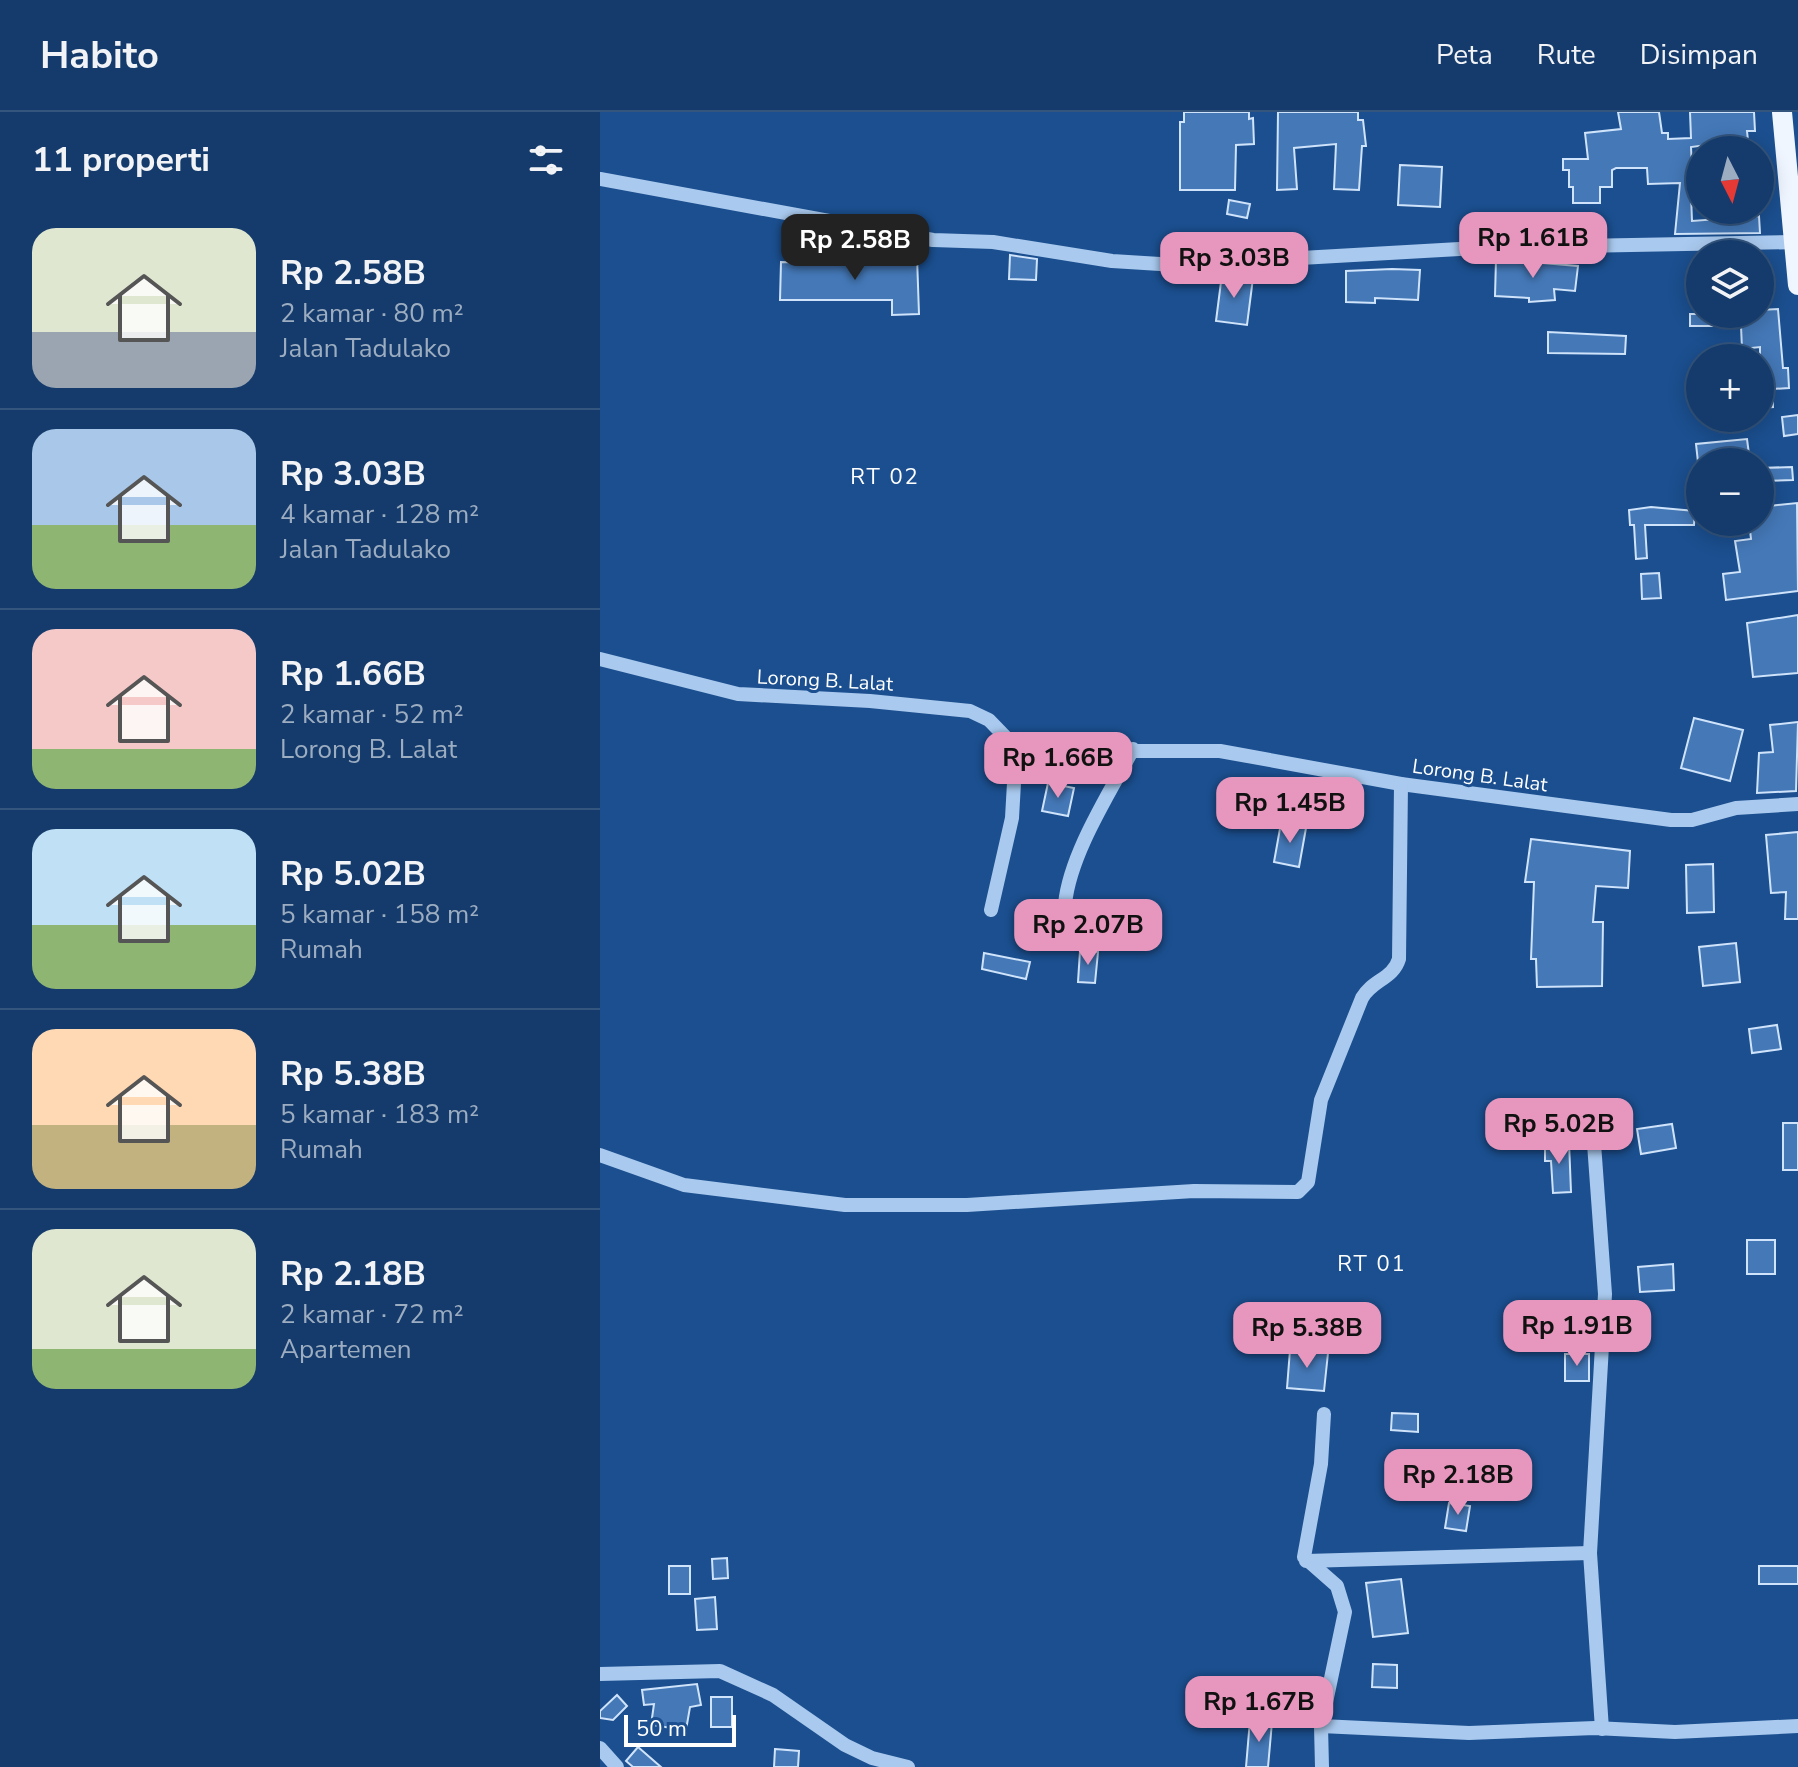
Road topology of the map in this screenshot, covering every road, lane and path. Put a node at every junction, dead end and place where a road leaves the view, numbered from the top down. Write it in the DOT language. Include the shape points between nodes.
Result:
graph roads {
  1 [pos="1782,112"];
  2 [pos="600,179"];
  3 [pos="1796,242"];
  4 [pos="1798,285"];
  5 [pos="600,659"];
  6 [pos="1016,748"];
  7 [pos="1133,749"];
  8 [pos="1401,784"];
  9 [pos="1798,804"];
  10 [pos="1065,904"];
  11 [pos="991,910"];
  12 [pos="1593,1130"];
  13 [pos="600,1155"];
  14 [pos="1324,1414"];
  15 [pos="1590,1553"];
  16 [pos="1306,1561"];
  17 [pos="600,1674"];
  18 [pos="1321,1726"];
  19 [pos="1798,1726"];
  20 [pos="1602,1729"];
  21 [pos="600,1748"];
  22 [pos="617,1767"];
  23 [pos="908,1767"];
  24 [pos="1322,1767"];
  1 -- 3 [label="main road"];
  2 -- 3 [label="street" via="933,240 993,242 1112,261 1176,265 1477,248"];
  3 -- 4 [label="main road"];
  5 -- 6 [label="street, Lorong B. Lalat" via="738,694 970,711 989,720"];
  6 -- 7 [label="street, Lorong B. Lalat" via="1046,753"];
  6 -- 11 [label="street" via="1012,818"];
  7 -- 8 [label="street, Lorong B. Lalat" via="1220,751"];
  7 -- 10 [label="street" via="1079,855"];
  8 -- 9 [label="street, Lorong B. Lalat" via="1671,820"];
  8 -- 13 [label="street" via="1399,959 1393,973 1362,998 1321,1100 1308,1182 1298,1192 1194,1191 996,1204 833,1204 684,1185"];
  12 -- 15 [label="street" via="1605,1294"];
  14 -- 16 [label="street"];
  15 -- 16 [label="street"];
  15 -- 20 [label="street"];
  16 -- 18 [label="street" via="1337,1586 1345,1612"];
  17 -- 23 [label="street" via="720,1671 773,1695 845,1745"];
  18 -- 20 [label="street" via="1469,1733"];
  18 -- 24 [label="street"];
  19 -- 20 [label="street" via="1675,1732"];
  21 -- 22 [label="street"];
}
